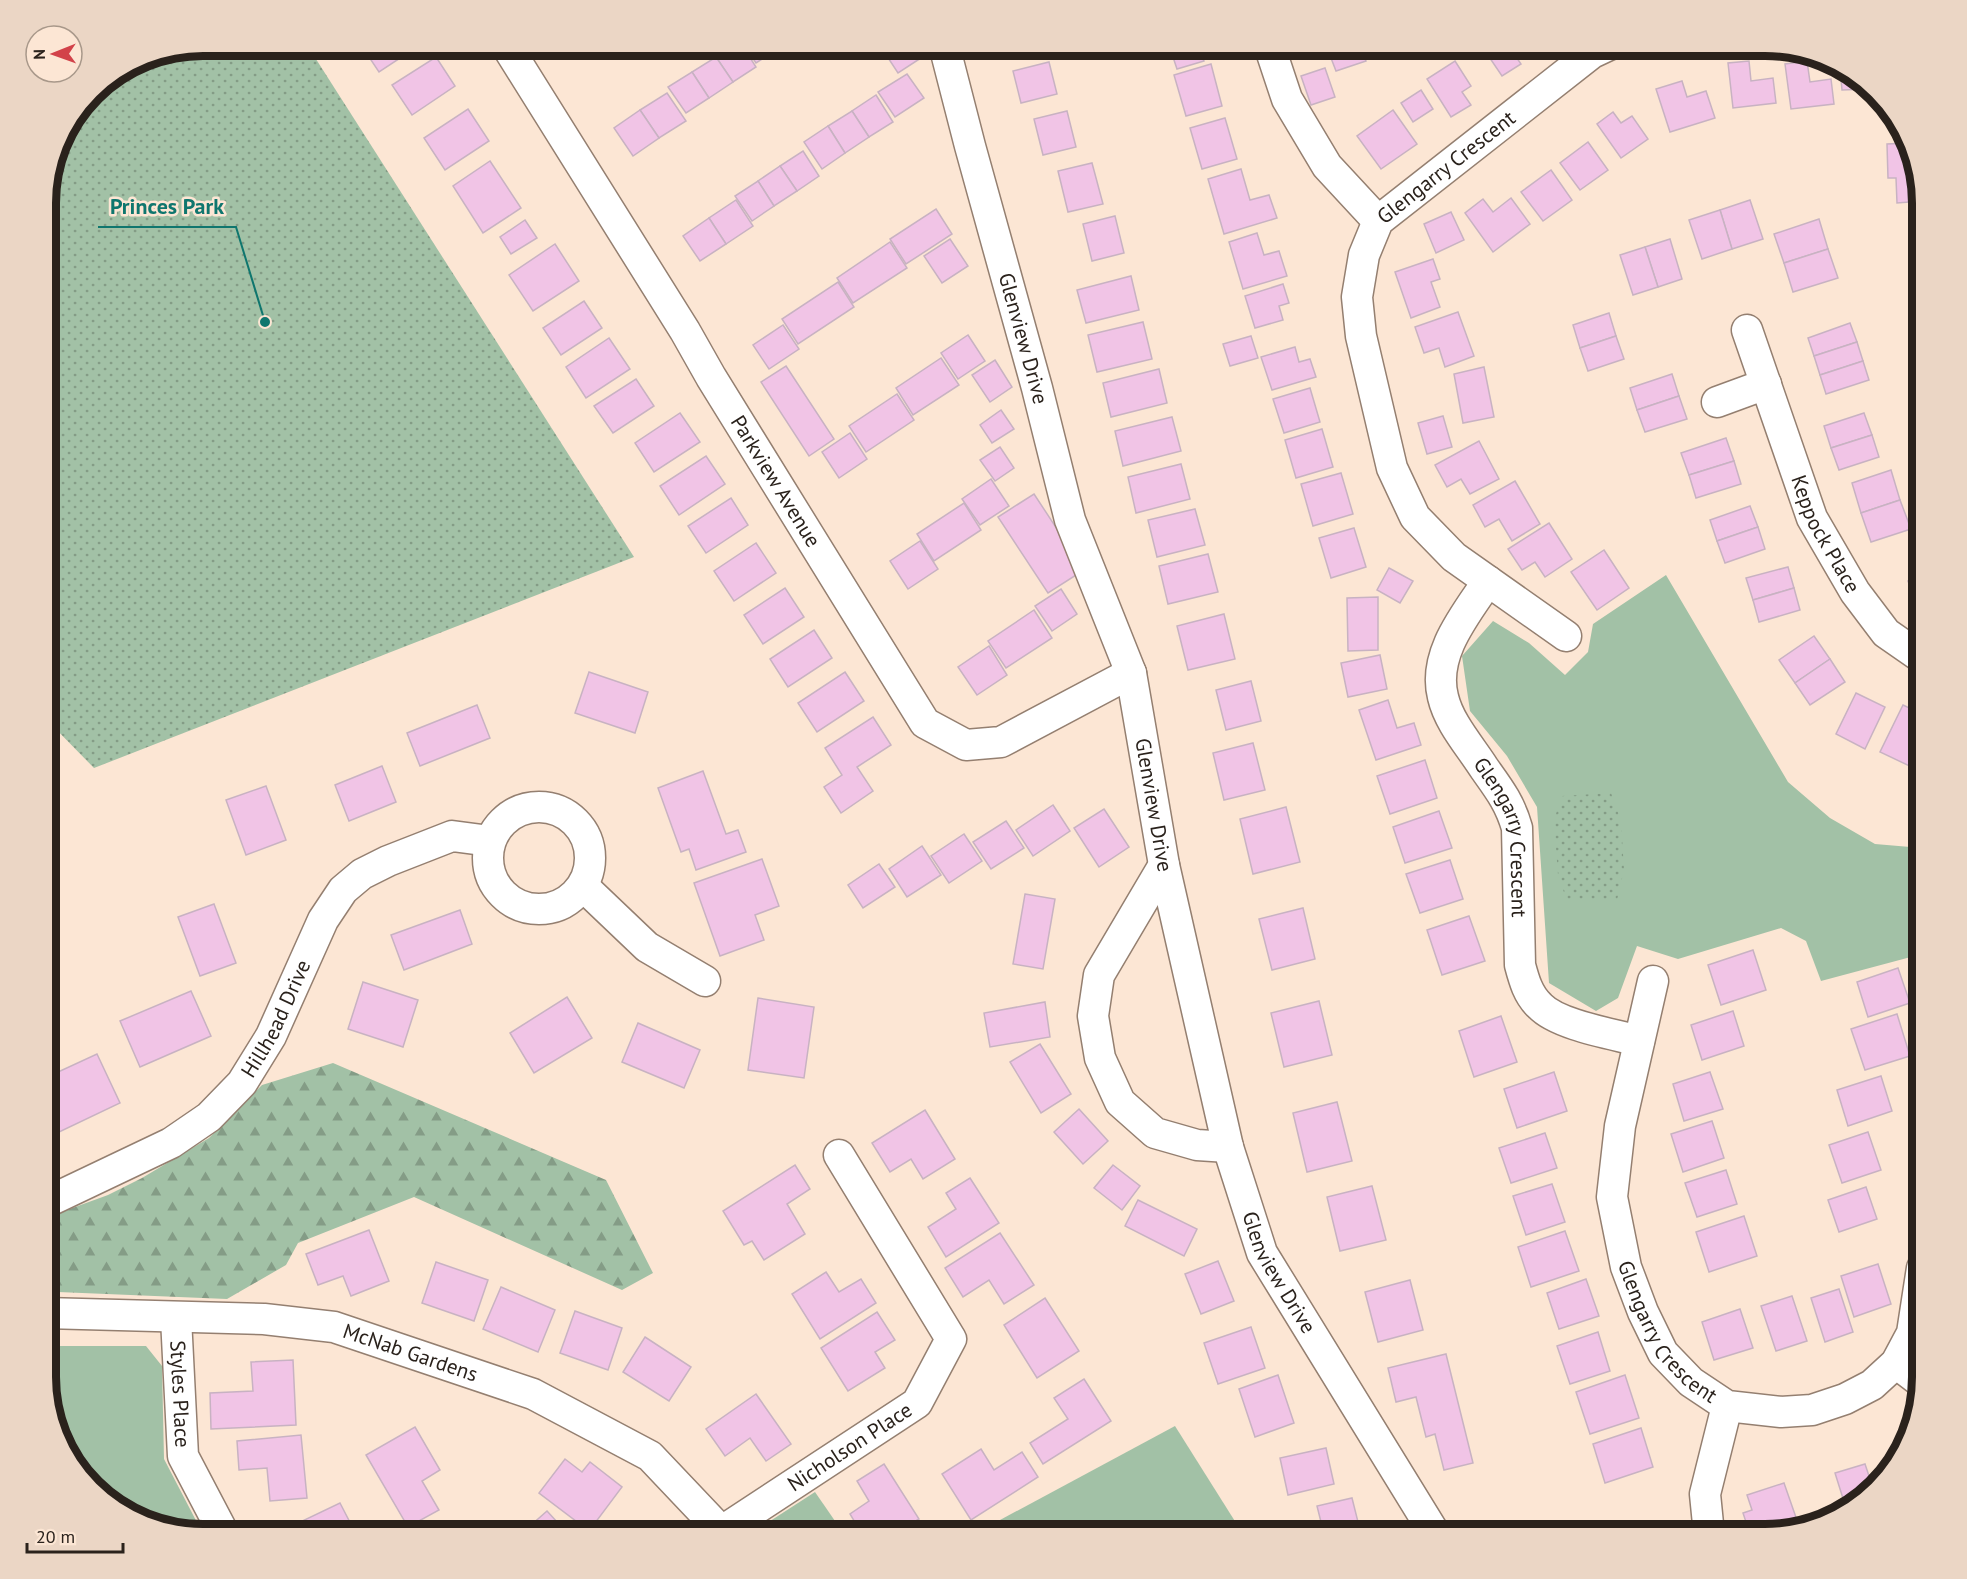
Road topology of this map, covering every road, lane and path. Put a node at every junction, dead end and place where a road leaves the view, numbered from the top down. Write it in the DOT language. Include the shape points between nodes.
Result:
graph roads {
  1 [pos="513,56"];
  2 [pos="948,56"];
  3 [pos="1273,56"];
  4 [pos="1588,56"];
  5 [pos="1378,221"];
  6 [pos="1747,330"];
  7 [pos="1766,384"];
  8 [pos="1717,402"];
  9 [pos="1488,581"];
  10 [pos="1566,636"];
  11 [pos="1912,651"];
  12 [pos="1131,673"];
  13 [pos="490,841"];
  14 [pos="1164,865"];
  15 [pos="583,886"];
  16 [pos="705,981"];
  17 [pos="1653,981"];
  18 [pos="1639,1041"];
  19 [pos="1228,1147"];
  20 [pos="839,1155"];
  21 [pos="56,1198"];
  22 [pos="56,1313"];
  23 [pos="176,1318"];
  24 [pos="1912,1332"];
  25 [pos="1896,1363"];
  26 [pos="1912,1375"];
  27 [pos="1727,1407"];
  28 [pos="219,1524"];
  29 [pos="715,1524"];
  30 [pos="735,1524"];
  31 [pos="1429,1524"];
  32 [pos="1708,1524"];
  1 -- 12 [label="street, Parkview Avenue" via="926,723 966,745 1001,742"];
  2 -- 12 [label="street, Glenview Drive" via="1071,520"];
  3 -- 5 [label="street" via="1287,99 1327,166"];
  4 -- 5 [label="street, Glengarry Crescent"];
  5 -- 9 [label="street, Glengarry Crescent" via="1364,255 1357,297 1361,336 1392,468 1415,517 1454,557"];
  6 -- 7 [label="street, Keppock Place"];
  7 -- 8 [label="street"];
  7 -- 11 [label="street, Keppock Place" via="1812,518 1855,592 1886,633"];
  9 -- 10 [label="street, Glengarry Crescent"];
  9 -- 18 [label="street, Glengarry Crescent" via="1445,652 1441,673 1443,697 1455,725 1511,807 1517,828 1520,965 1526,986 1539,1006 1555,1018"];
  12 -- 14 [label="street, Glenview Drive"];
  13 -- 15 [label="street" via="489,871 504,896 531,909 561,905"];
  13 -- 15 [label="street" via="506,818 533,807 562,811 583,830 591,858"];
  13 -- 21 [label="street, Hillhead Drive" via="452,836 388,861 343,890 323,920 270,1036 242,1083 209,1117 171,1143"];
  14 -- 19 [label="street, Glenview Drive"];
  14 -- 19 [label="street" via="1099,975 1093,1016 1100,1058 1120,1102 1155,1132 1197,1145"];
  15 -- 16 [label="street" via="647,947"];
  17 -- 18 [label="street, Glengarry Crescent"];
  18 -- 27 [label="street, Glengarry Crescent" via="1620,1126 1612,1197 1626,1267 1663,1353 1690,1382"];
  19 -- 31 [label="street, Glenview Drive" via="1262,1252"];
  20 -- 30 [label="street, Nicholson Place" via="951,1339 917,1403"];
  22 -- 23 [label="street, McNab Gardens"];
  23 -- 28 [label="street, Styles Place" via="183,1456"];
  23 -- 29 [label="street, McNab Gardens" via="264,1319 334,1327 533,1394 650,1456"];
  24 -- 25 [label="street, Glengarry Crescent"];
  25 -- 26 [label="street"];
  25 -- 27 [label="street, Glengarry Crescent" via="1872,1385 1812,1410 1781,1412"];
  27 -- 32 [label="street" via="1705,1494"];
}
